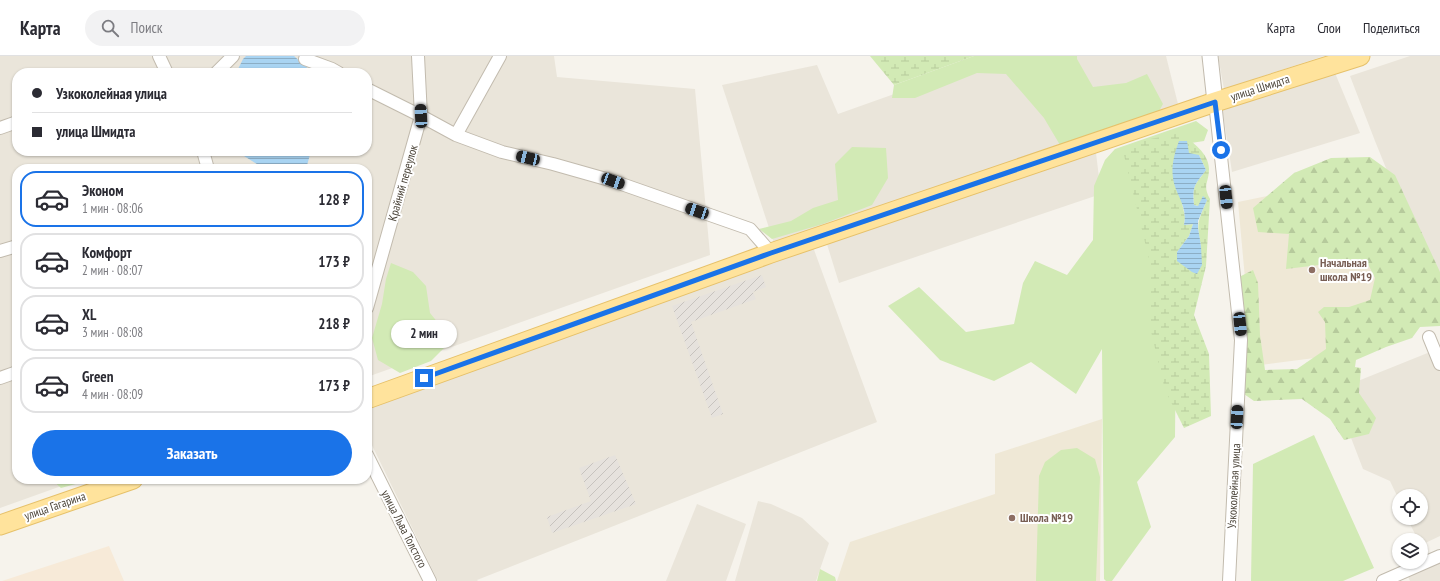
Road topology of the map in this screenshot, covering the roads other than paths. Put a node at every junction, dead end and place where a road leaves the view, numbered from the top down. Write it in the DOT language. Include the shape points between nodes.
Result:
graph roads {
  1 [pos="159,56"];
  2 [pos="233,56"];
  3 [pos="418,56"];
  4 [pos="500,56"];
  5 [pos="1210,56"];
  6 [pos="1360,56"];
  7 [pos="305,59"];
  8 [pos="163,68"];
  9 [pos="221,68"];
  10 [pos="329,68"];
  11 [pos="372,92"];
  12 [pos="1215,102"];
  13 [pos="421,116"];
  14 [pos="12,124"];
  15 [pos="0,128"];
  16 [pos="456,135"];
  17 [pos="12,247"];
  18 [pos="0,251"];
  19 [pos="771,253"];
  20 [pos="372,290"];
  21 [pos="1429,338"];
  22 [pos="1440,364"];
  23 [pos="12,374"];
  24 [pos="0,378"];
  25 [pos="372,397"];
  26 [pos="372,465"];
  27 [pos="119,484"];
  28 [pos="0,525"];
  29 [pos="1440,556"];
  30 [pos="1400,578"];
  31 [pos="430,581"];
  32 [pos="1229,581"];
  33 [pos="1383,581"];
  1 -- 8 [label="street"];
  2 -- 9 [label="street"];
  3 -- 13 [label="street, Крайний переулок"];
  4 -- 16 [label="street"];
  5 -- 12 [label="street, Узкоколейная улица"];
  6 -- 12 [label="main road, улица Шмидта"];
  7 -- 10 [label="street"];
  11 -- 13 [label="street"];
  12 -- 19 [label="main road, улица Шмидта"];
  12 -- 32 [label="street, Узкоколейная улица" via="1241,340"];
  13 -- 16 [label="street"];
  13 -- 20 [label="street, Крайний переулок"];
  14 -- 15 [label="street"];
  16 -- 19 [label="street" via="502,152 613,181 750,229"];
  17 -- 18 [label="street"];
  19 -- 25 [label="main road, улица Шмидта"];
  21 -- 22 [label="street"];
  23 -- 24 [label="street"];
  26 -- 31 [label="street, улица Льва Толстого"];
  27 -- 28 [label="main road, улица Гагарина"];
  29 -- 30 [label="street"];
  30 -- 33 [label="street"];
}
